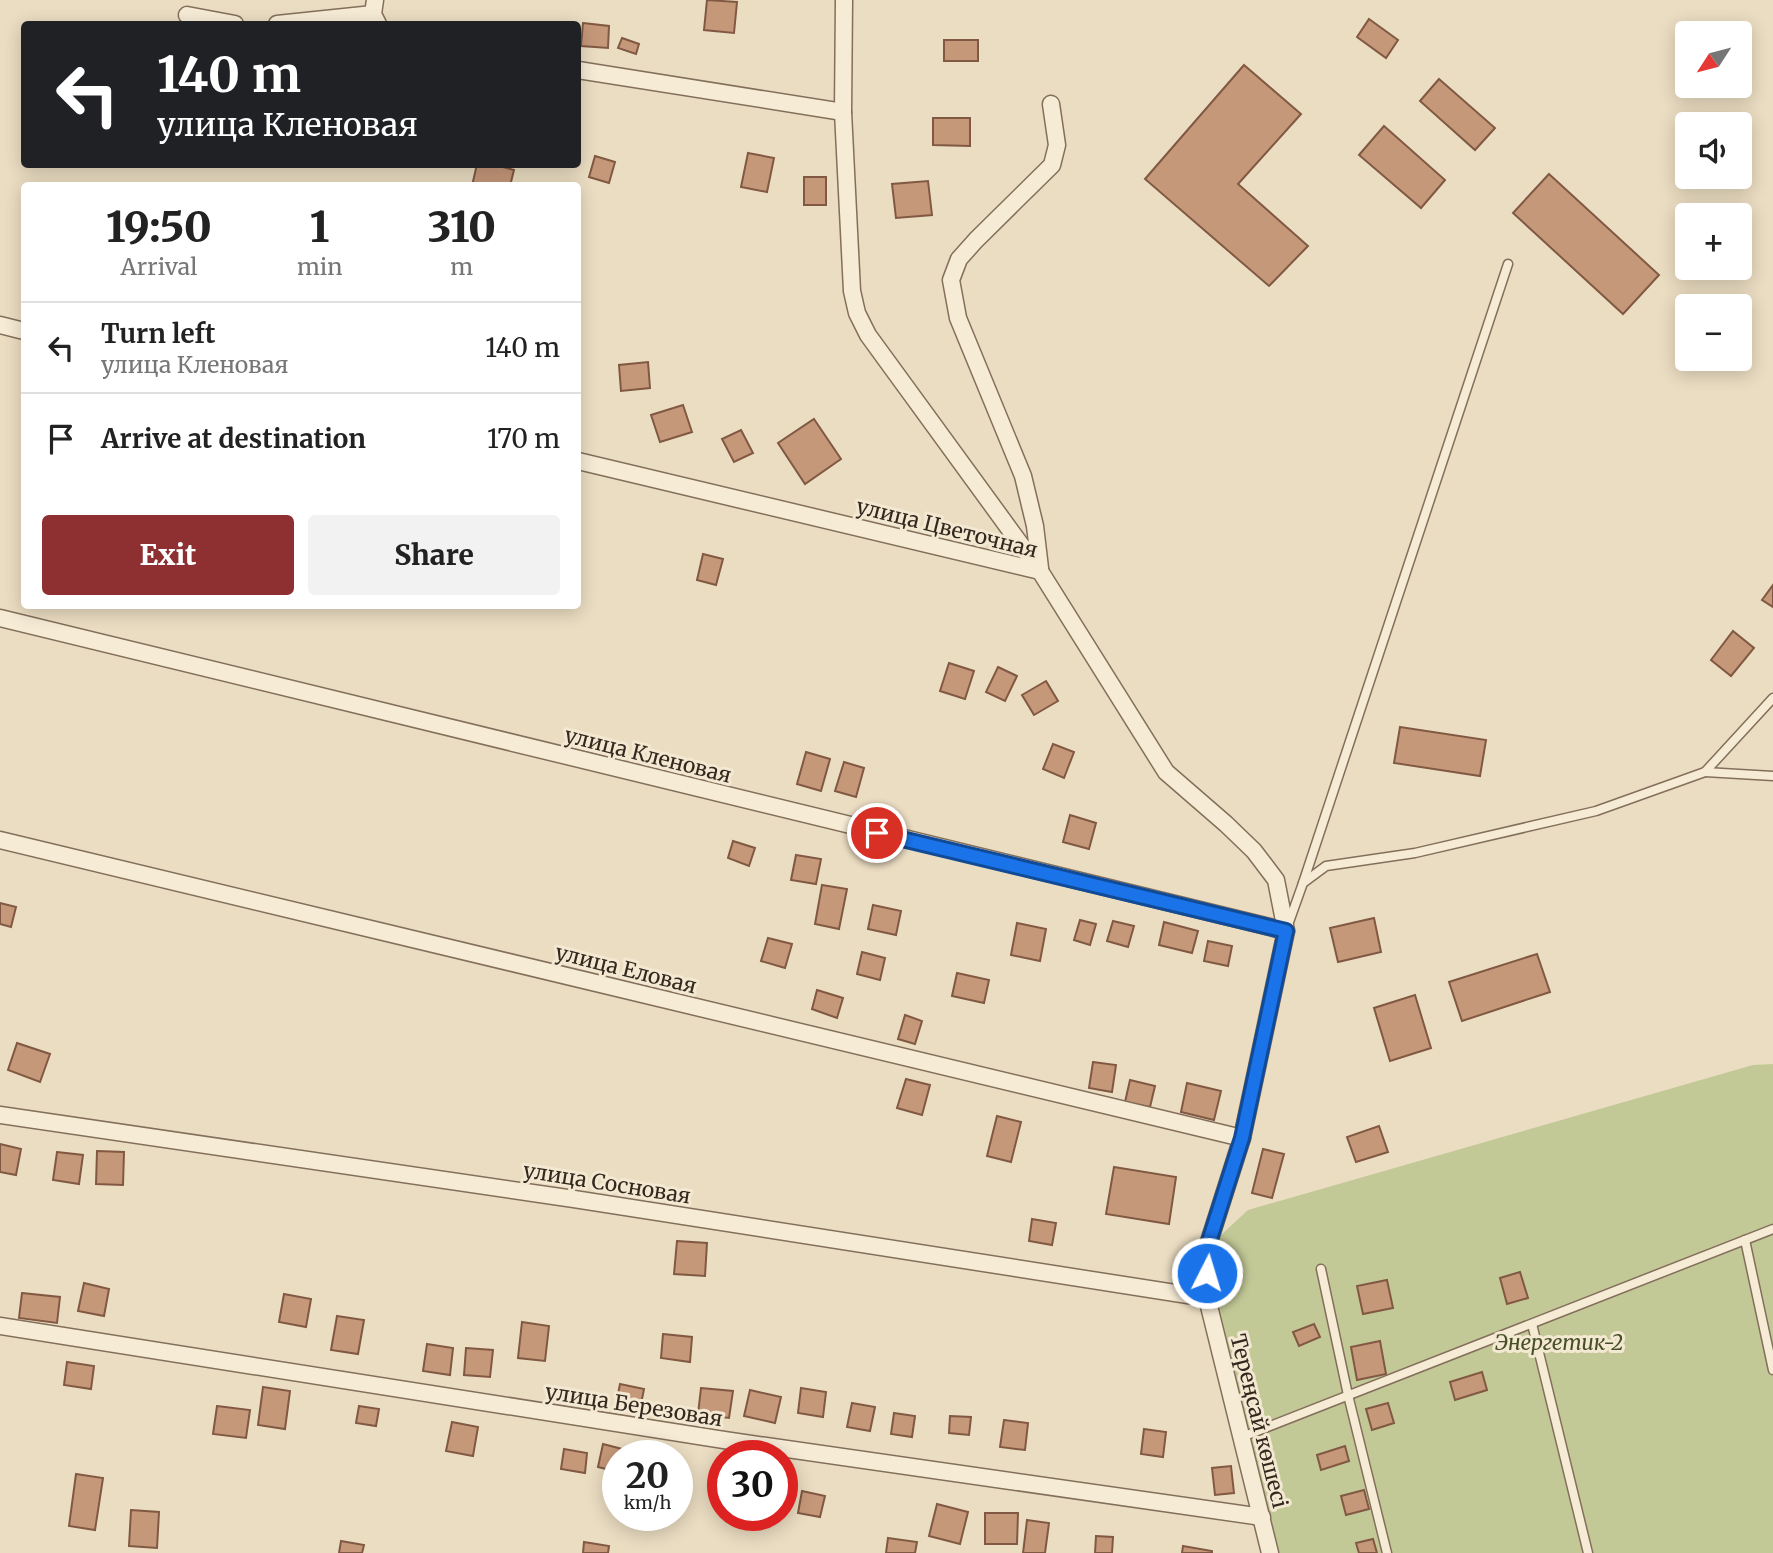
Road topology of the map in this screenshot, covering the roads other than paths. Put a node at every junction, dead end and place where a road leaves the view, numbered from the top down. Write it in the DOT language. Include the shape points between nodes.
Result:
graph roads {
  1 [pos="844,0"];
  2 [pos="375,13"];
  3 [pos="187,15"];
  4 [pos="219,21"];
  5 [pos="304,21"];
  6 [pos="581,70"];
  7 [pos="1051,104"];
  8 [pos="843,113"];
  9 [pos="1508,264"];
  10 [pos="0,325"];
  11 [pos="21,330"];
  12 [pos="581,462"];
  13 [pos="1040,571"];
  14 [pos="0,618"];
  15 [pos="1773,698"];
  16 [pos="1705,772"];
  17 [pos="1773,776"];
  18 [pos="0,840"];
  19 [pos="1303,883"];
  20 [pos="1286,931"];
  21 [pos="0,1115"];
  22 [pos="1242,1138"];
  23 [pos="1773,1229"];
  24 [pos="1745,1240"];
  25 [pos="1321,1269"];
  26 [pos="1207,1298"];
  27 [pos="1532,1324"];
  28 [pos="0,1326"];
  29 [pos="1773,1370"];
  30 [pos="1348,1395"];
  31 [pos="1242,1437"];
  32 [pos="1262,1517"];
  33 [pos="1270,1553"];
  34 [pos="1387,1553"];
  35 [pos="1588,1553"];
  1 -- 8 [label="street"];
  2 -- 5 [label="street"];
  3 -- 4 [label="street"];
  6 -- 8 [label="street"];
  7 -- 13 [label="street" via="1058,145 1052,165 959,259 951,280 958,318 1023,476"];
  8 -- 13 [label="street" via="857,313 867,335"];
  9 -- 19 [label="lane"];
  10 -- 11 [label="street"];
  12 -- 13 [label="street, улица Цветочная"];
  13 -- 20 [label="street, улица Цветочная" via="1166,772 1254,851 1276,880"];
  14 -- 20 [label="street, улица Кленовая"];
  15 -- 16 [label="lane"];
  16 -- 17 [label="lane"];
  16 -- 19 [label="lane" via="1596,811 1415,853 1326,866"];
  18 -- 22 [label="street, улица Еловая"];
  19 -- 20 [label="lane"];
  20 -- 22 [label="street, Тереңсай көшесі"];
  21 -- 26 [label="street, улица Сосновая"];
  22 -- 26 [label="street, Тереңсай көшесі" via="1207,1248"];
  23 -- 24 [label="lane"];
  24 -- 27 [label="lane"];
  24 -- 29 [label="lane"];
  25 -- 30 [label="lane"];
  26 -- 31 [label="street, Тереңсай көшесі"];
  27 -- 30 [label="lane"];
  27 -- 35 [label="lane"];
  28 -- 32 [label="street, улица Березовая" via="724,1440"];
  30 -- 31 [label="lane"];
  30 -- 34 [label="lane"];
  31 -- 32 [label="street, Тереңсай көшесі"];
  32 -- 33 [label="street, Тереңсай көшесі"];
}
